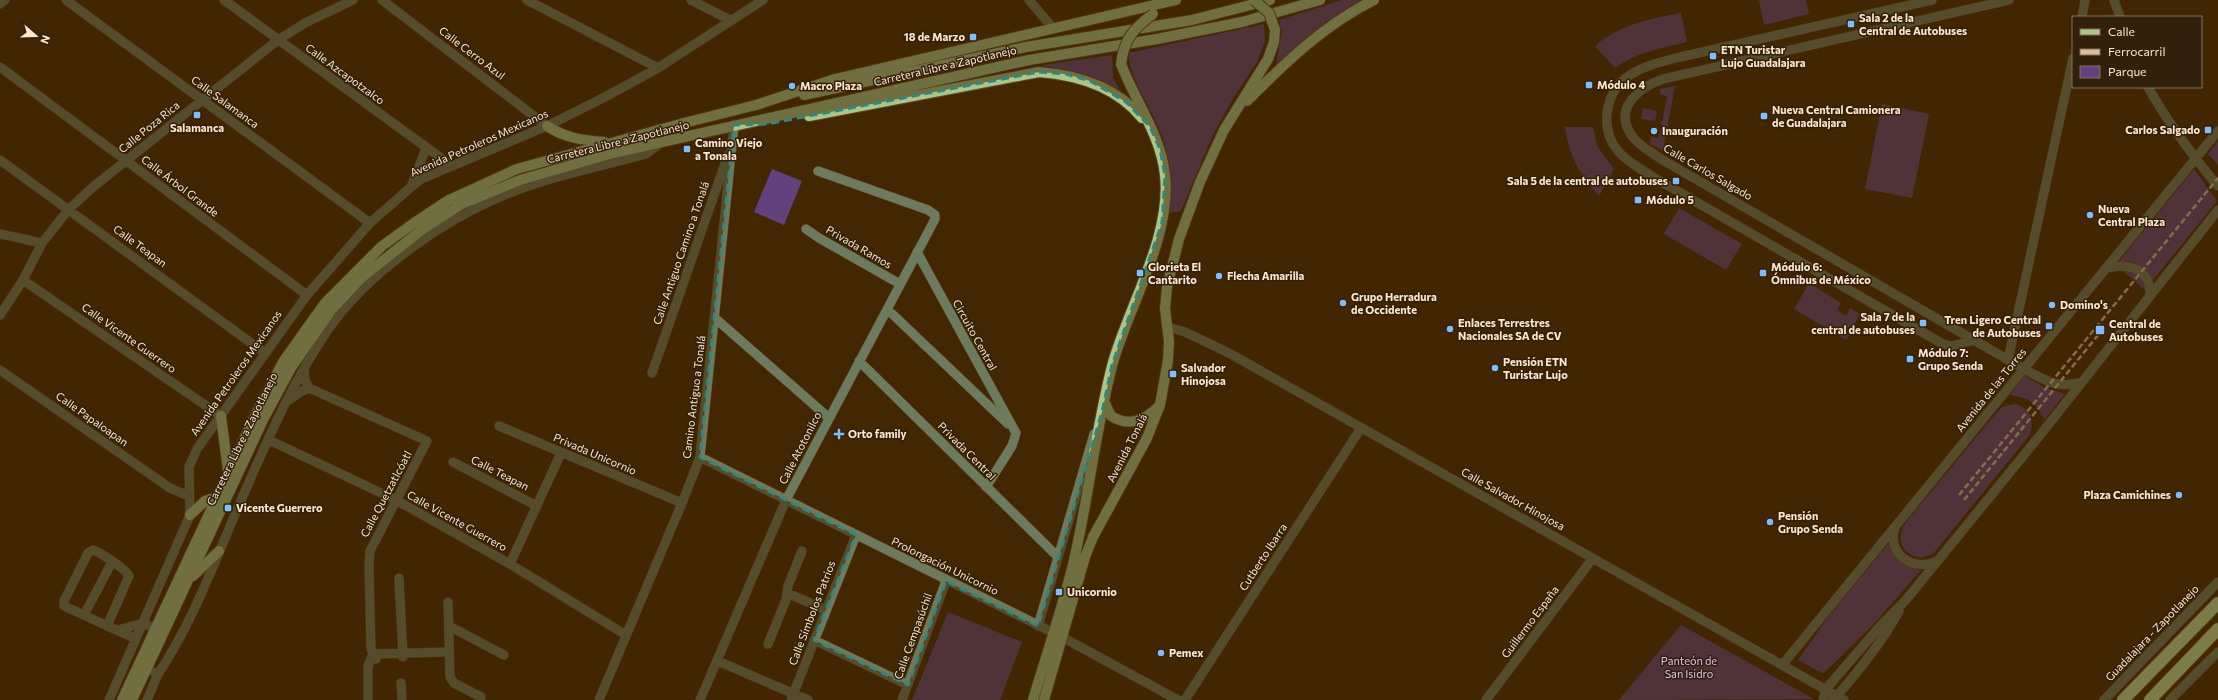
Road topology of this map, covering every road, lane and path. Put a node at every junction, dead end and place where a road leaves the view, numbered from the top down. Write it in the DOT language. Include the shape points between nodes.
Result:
graph roads {
  1 [pos="5,0"];
  2 [pos="66,0"];
  3 [pos="224,0"];
  4 [pos="353,0"];
  5 [pos="382,0"];
  6 [pos="527,0"];
  7 [pos="692,0"];
  8 [pos="763,0"];
  9 [pos="1029,0"];
  10 [pos="1173,0"];
  11 [pos="1254,0"];
  12 [pos="1270,0"];
  13 [pos="1320,0"];
  14 [pos="1374,0"];
  15 [pos="1932,0"];
  16 [pos="2009,0"];
  17 [pos="2085,0"];
  18 [pos="2114,0"];
  19 [pos="0,4"];
  20 [pos="2082,16"];
  21 [pos="2120,16"];
  22 [pos="730,20"];
  23 [pos="1053,28"];
  24 [pos="278,40"];
  25 [pos="2072,63"];
  26 [pos="0,67"];
  27 [pos="658,68"];
  28 [pos="2149,88"];
  29 [pos="202,100"];
  30 [pos="756,105"];
  31 [pos="1236,113"];
  32 [pos="739,124"];
  33 [pos="547,126"];
  34 [pos="1150,127"];
  35 [pos="2218,131"];
  36 [pos="612,142"];
  37 [pos="732,142"];
  38 [pos="426,148"];
  39 [pos="2195,159"];
  40 [pos="0,160"];
  41 [pos="126,161"];
  42 [pos="452,166"];
  43 [pos="818,171"];
  44 [pos="2218,186"];
  45 [pos="411,187"];
  46 [pos="68,209"];
  47 [pos="2218,210"];
  48 [pos="370,223"];
  49 [pos="806,229"];
  50 [pos="0,234"];
  51 [pos="42,243"];
  52 [pos="917,252"];
  53 [pos="2106,268"];
  54 [pos="23,280"];
  55 [pos="900,284"];
  56 [pos="306,295"];
  57 [pos="2150,296"];
  58 [pos="887,309"];
  59 [pos="0,315"];
  60 [pos="716,319"];
  61 [pos="326,324"];
  62 [pos="1168,327"];
  63 [pos="1975,340"];
  64 [pos="265,353"];
  65 [pos="2008,360"];
  66 [pos="859,361"];
  67 [pos="304,369"];
  68 [pos="2024,369"];
  69 [pos="0,370"];
  70 [pos="652,372"];
  71 [pos="2081,384"];
  72 [pos="309,388"];
  73 [pos="1104,401"];
  74 [pos="286,402"];
  75 [pos="1160,405"];
  76 [pos="1102,412"];
  77 [pos="221,416"];
  78 [pos="828,418"];
  79 [pos="499,426"];
  80 [pos="1361,428"];
  81 [pos="1014,430"];
  82 [pos="269,440"];
  83 [pos="561,453"];
  84 [pos="700,457"];
  85 [pos="454,462"];
  86 [pos="228,471"];
  87 [pos="235,480"];
  88 [pos="986,487"];
  89 [pos="247,488"];
  90 [pos="189,496"];
  91 [pos="216,497"];
  92 [pos="396,500"];
  93 [pos="786,500"];
  94 [pos="682,503"];
  95 [pos="536,506"];
  96 [pos="190,515"];
  97 [pos="1897,523"];
  98 [pos="856,535"];
  99 [pos="219,551"];
  100 [pos="802,551"];
  101 [pos="1058,557"];
  102 [pos="1593,558"];
  103 [pos="1940,558"];
  104 [pos="112,562"];
  105 [pos="510,564"];
  106 [pos="399,578"];
  107 [pos="188,580"];
  108 [pos="946,581"];
  109 [pos="2218,582"];
  110 [pos="787,593"];
  111 [pos="1905,601"];
  112 [pos="448,602"];
  113 [pos="2218,603"];
  114 [pos="826,610"];
  115 [pos="84,615"];
  116 [pos="143,623"];
  117 [pos="107,626"];
  118 [pos="449,626"];
  119 [pos="1038,626"];
  120 [pos="156,629"];
  121 [pos="2218,629"];
  122 [pos="118,630"];
  123 [pos="1057,635"];
  124 [pos="626,636"];
  125 [pos="136,639"];
  126 [pos="814,640"];
  127 [pos="768,644"];
  128 [pos="2218,652"];
  129 [pos="449,654"];
  130 [pos="403,655"];
  131 [pos="504,655"];
  132 [pos="375,657"];
  133 [pos="718,660"];
  134 [pos="1783,664"];
  135 [pos="146,669"];
  136 [pos="158,674"];
  137 [pos="401,683"];
  138 [pos="908,685"];
  139 [pos="1826,689"];
  140 [pos="481,697"];
  141 [pos="792,697"];
  142 [pos="1837,699"];
  143 [pos="109,700"];
  144 [pos="122,700"];
  145 [pos="132,700"];
  146 [pos="147,700"];
  147 [pos="368,700"];
  148 [pos="372,700"];
  149 [pos="402,700"];
  150 [pos="599,700"];
  151 [pos="700,700"];
  152 [pos="808,700"];
  153 [pos="902,700"];
  154 [pos="1033,700"];
  155 [pos="1044,700"];
  156 [pos="1178,700"];
  157 [pos="1185,700"];
  158 [pos="1486,700"];
  159 [pos="1823,700"];
  160 [pos="2104,700"];
  161 [pos="2123,700"];
  162 [pos="2150,700"];
  163 [pos="2170,700"];
  1 -- 19 [label="street"];
  2 -- 29 [label="street, Calle Salamanca"];
  3 -- 24 [label="street, Calle Azcapotzalco"];
  4 -- 24 [label="street, Calle Poza Rica" via="305,23"];
  5 -- 33 [label="street, Calle Cerro Azul"];
  6 -- 27 [label="street"];
  7 -- 22 [label="street"];
  8 -- 22 [label="street, Avenida Petroleros Mexicanos"];
  9 -- 23 [label="street"];
  10 -- 23 [label="main road, Carretera Libre a Zapotlanejo"];
  10 -- 34 [label="main road, Avenida Tonalá, bridge" via="1130,36 1123,49 1121,64"];
  11 -- 31 [label="main road, bridge" via="1270,13 1275,30 1274,42 1268,59"];
  12 -- 30 [label="main road, Carretera Libre a Zapotlanejo" via="1192,20 1026,47"];
  13 -- 32 [label="main road, Carretera Libre a Zapotlanejo" via="1242,22 1029,60"];
  14 -- 31 [label="main road" via="1338,21 1302,49"];
  15 -- 63 [label="street" via="1676,58 1644,68 1628,76 1614,91 1607,111 1608,128 1613,144 1624,157 1943,344 1951,346"];
  16 -- 63 [label="street, Calle Carlos Salgado" via="1663,79 1637,92 1629,104 1626,116 1631,136 1661,159"];
  17 -- 20 [label="street"];
  18 -- 21 [label="street"];
  22 -- 27 [label="street, Avenida Petroleros Mexicanos"];
  23 -- 30 [label="main road, Carretera Libre a Zapotlanejo" via="835,78"];
  24 -- 29 [label="street, Calle Poza Rica"];
  24 -- 38 [label="street, Calle Azcapotzalco"];
  25 -- 65 [label="street"];
  26 -- 41 [label="street, Calle Árbol Grande"];
  27 -- 33 [label="street, Avenida Petroleros Mexicanos"];
  28 -- 39 [label="street"];
  29 -- 41 [label="street, Calle Poza Rica"];
  29 -- 48 [label="street, Calle Salamanca"];
  30 -- 36 [label="main road, Carretera Libre a Zapotlanejo"];
  31 -- 62 [label="main road, Avenida Tonalá" via="1224,130 1200,182 1179,239 1167,287 1165,308"];
  32 -- 34 [label="main road" via="767,124 1039,72 1066,74 1090,81 1126,102"];
  32 -- 37 [label="street, Camino Antiguo a Tonalá"];
  32 -- 61 [label="main road, Carretera Libre a Zapotlanejo" via="613,154 520,180 462,204 424,228 361,278 332,309"];
  33 -- 36 [label="main road" via="572,138"];
  33 -- 42 [label="street, Avenida Petroleros Mexicanos"];
  34 -- 73 [label="main road, Avenida Tonalá" via="1160,149 1165,176 1162,223 1112,365"];
  35 -- 39 [label="street, Avenida de las Torres"];
  36 -- 86 [label="main road, Carretera Libre a Zapotlanejo" via="517,169 449,200 382,246 325,303 283,362"];
  37 -- 60 [label="street, Camino Antiguo a Tonalá"];
  37 -- 70 [label="street, Calle Antiguo Camino a Tonalá"];
  38 -- 42 [label="street, Calle Azcapotzalco"];
  38 -- 45 [label="street"];
  39 -- 44 [label="street"];
  39 -- 53 [label="street, Avenida de las Torres"];
  40 -- 46 [label="street, Calle Teapan"];
  41 -- 46 [label="street, Calle Poza Rica"];
  41 -- 56 [label="street, Calle Árbol Grande"];
  42 -- 45 [label="street, Avenida Petroleros Mexicanos"];
  43 -- 52 [label="street, Calle Atotonilco" via="921,207 935,215"];
  45 -- 48 [label="street, Avenida Petroleros Mexicanos"];
  46 -- 51 [label="street, Calle Poza Rica"];
  46 -- 64 [label="street, Calle Teapan"];
  47 -- 57 [label="street"];
  48 -- 56 [label="street, Avenida Petroleros Mexicanos"];
  49 -- 55 [label="street, Privada Ramos"];
  50 -- 51 [label="street"];
  51 -- 54 [label="street, Calle Poza Rica"];
  52 -- 55 [label="street, Calle Atotonilco"];
  52 -- 81 [label="street, Circuito Central"];
  53 -- 57 [label="street" via="2126,265 2134,268 2147,280"];
  53 -- 68 [label="street, Avenida de las Torres"];
  54 -- 59 [label="street, Calle Poza Rica"];
  54 -- 77 [label="street, Calle Vicente Guerrero"];
  55 -- 58 [label="street, Calle Atotonilco"];
  56 -- 64 [label="street, Avenida Petroleros Mexicanos"];
  57 -- 71 [label="street"];
  58 -- 66 [label="street, Calle Atotonilco"];
  58 -- 81 [label="street"];
  60 -- 78 [label="street"];
  60 -- 84 [label="street, Camino Antiguo a Tonalá"];
  61 -- 67 [label="street"];
  61 -- 87 [label="main road, Carretera Libre a Zapotlanejo" via="291,368"];
  62 -- 75 [label="main road, Avenida Tonalá" via="1168,360"];
  62 -- 80 [label="street, Calle Salvador Hinojosa" via="1185,332 1229,353"];
  63 -- 65 [label="street, Calle Carlos Salgado"];
  64 -- 77 [label="street, Avenida Petroleros Mexicanos"];
  65 -- 68 [label="street, Calle Carlos Salgado"];
  66 -- 78 [label="street, Calle Atotonilco"];
  66 -- 88 [label="street, Privada Central"];
  67 -- 72 [label="street"];
  67 -- 74 [label="street"];
  68 -- 71 [label="street, Calle Carlos Salgado" via="2053,384"];
  68 -- 97 [label="street, Avenida de las Torres"];
  69 -- 90 [label="street, Calle Papaloapan" via="170,488"];
  71 -- 103 [label="street"];
  72 -- 74 [label="street"];
  72 -- 92 [label="street, Calle Quetzatlcóatl" via="427,441"];
  73 -- 75 [label="main road" via="1112,416 1127,423 1142,420"];
  73 -- 76 [label="main road, Avenida Tonalá"];
  74 -- 82 [label="street"];
  75 -- 123 [label="main road, Avenida Tonalá" via="1147,438 1091,544"];
  76 -- 101 [label="street"];
  76 -- 123 [label="main road, Avenida Tonalá" via="1075,557"];
  77 -- 86 [label="main road"];
  77 -- 90 [label="street, Avenida Petroleros Mexicanos" via="197,449 189,467"];
  78 -- 93 [label="street, Calle Atotonilco"];
  79 -- 83 [label="street, Privada Unicornio"];
  80 -- 102 [label="street, Calle Salvador Hinojosa"];
  80 -- 157 [label="street, Cutberto Ibarra"];
  81 -- 88 [label="street" via="1014,442"];
  82 -- 89 [label="street"];
  82 -- 92 [label="street, Calle Vicente Guerrero"];
  83 -- 94 [label="street, Privada Unicornio"];
  83 -- 95 [label="street"];
  84 -- 93 [label="street, Prolongación Unicornio"];
  84 -- 94 [label="street, Camino Antiguo a Tonalá"];
  85 -- 95 [label="street, Calle Teapan"];
  86 -- 91 [label="main road, Carretera Libre a Zapotlanejo"];
  87 -- 89 [label="street"];
  87 -- 107 [label="main road, Carretera Libre a Zapotlanejo"];
  88 -- 101 [label="street, Privada Central"];
  89 -- 99 [label="street"];
  90 -- 96 [label="street"];
  91 -- 96 [label="main road" via="205,501"];
  91 -- 120 [label="main road, Carretera Libre a Zapotlanejo"];
  92 -- 105 [label="street, Calle Vicente Guerrero"];
  92 -- 132 [label="street, Calle Quetzatlcóatl" via="369,556 371,650"];
  93 -- 98 [label="street, Prolongación Unicornio"];
  93 -- 133 [label="street, Calle Atotonilco"];
  94 -- 124 [label="street, Camino Antiguo a Tonalá"];
  95 -- 105 [label="street"];
  96 -- 116 [label="street"];
  97 -- 103 [label="street" via="1893,543 1901,557 1911,563 1922,565 1933,563"];
  97 -- 134 [label="street, Avenida de las Torres"];
  98 -- 108 [label="street, Prolongación Unicornio"];
  98 -- 114 [label="street, Calle Símbolos Patrios"];
  99 -- 107 [label="main road"];
  99 -- 136 [label="street" via="179,643"];
  100 -- 110 [label="street"];
  101 -- 119 [label="street"];
  102 -- 134 [label="street, Calle Salvador Hinojosa"];
  102 -- 158 [label="street, Guillermo España"];
  103 -- 111 [label="street"];
  104 -- 115 [label="street"];
  104 -- 115 [label="street" via="95,551 88,553 63,604 66,608"];
  104 -- 117 [label="street" via="129,576"];
  105 -- 124 [label="street, Calle Vicente Guerrero"];
  106 -- 130 [label="street"];
  107 -- 135 [label="main road, Carretera Libre a Zapotlanejo"];
  108 -- 119 [label="street, Prolongación Unicornio"];
  108 -- 138 [label="street, Calle Cempasúchil"];
  109 -- 160 [label="street, Guadalajara - Zapotlanejo"];
  110 -- 114 [label="street"];
  110 -- 127 [label="street"];
  111 -- 139 [label="street"];
  111 -- 142 [label="street" via="1888,631"];
  112 -- 118 [label="street"];
  113 -- 161 [label="highway"];
  114 -- 126 [label="street, Calle Símbolos Patrios"];
  115 -- 117 [label="street"];
  116 -- 120 [label="street"];
  116 -- 122 [label="street"];
  116 -- 125 [label="street"];
  117 -- 122 [label="street"];
  118 -- 129 [label="street"];
  118 -- 131 [label="street"];
  119 -- 123 [label="street, Prolongación Unicornio"];
  120 -- 144 [label="main road, Carretera Libre a Zapotlanejo"];
  121 -- 162 [label="highway"];
  122 -- 125 [label="street"];
  123 -- 154 [label="main road, Avenida Tonalá"];
  123 -- 155 [label="main road, Avenida Tonalá"];
  123 -- 156 [label="street, Prolongación Unicornio"];
  124 -- 150 [label="street, Camino Antiguo a Tonalá"];
  125 -- 143 [label="street"];
  126 -- 138 [label="street"];
  126 -- 141 [label="street, Calle Símbolos Patrios"];
  128 -- 163 [label="street"];
  129 -- 130 [label="street"];
  129 -- 140 [label="street" via="452,680"];
  130 -- 132 [label="street"];
  132 -- 147 [label="street, Calle Quetzatlcóatl" via="368,666"];
  132 -- 148 [label="street, Calle Quetzatlcóatl"];
  133 -- 141 [label="street"];
  133 -- 151 [label="street, Calle Atotonilco"];
  134 -- 139 [label="street, Calle Salvador Hinojosa"];
  135 -- 136 [label="street"];
  135 -- 145 [label="main road, Carretera Libre a Zapotlanejo"];
  136 -- 146 [label="street"];
  137 -- 149 [label="street"];
  138 -- 153 [label="street, Calle Cempasúchil"];
  139 -- 142 [label="street, Calle Salvador Hinojosa"];
  139 -- 159 [label="street"];
  141 -- 152 [label="street"];
}
